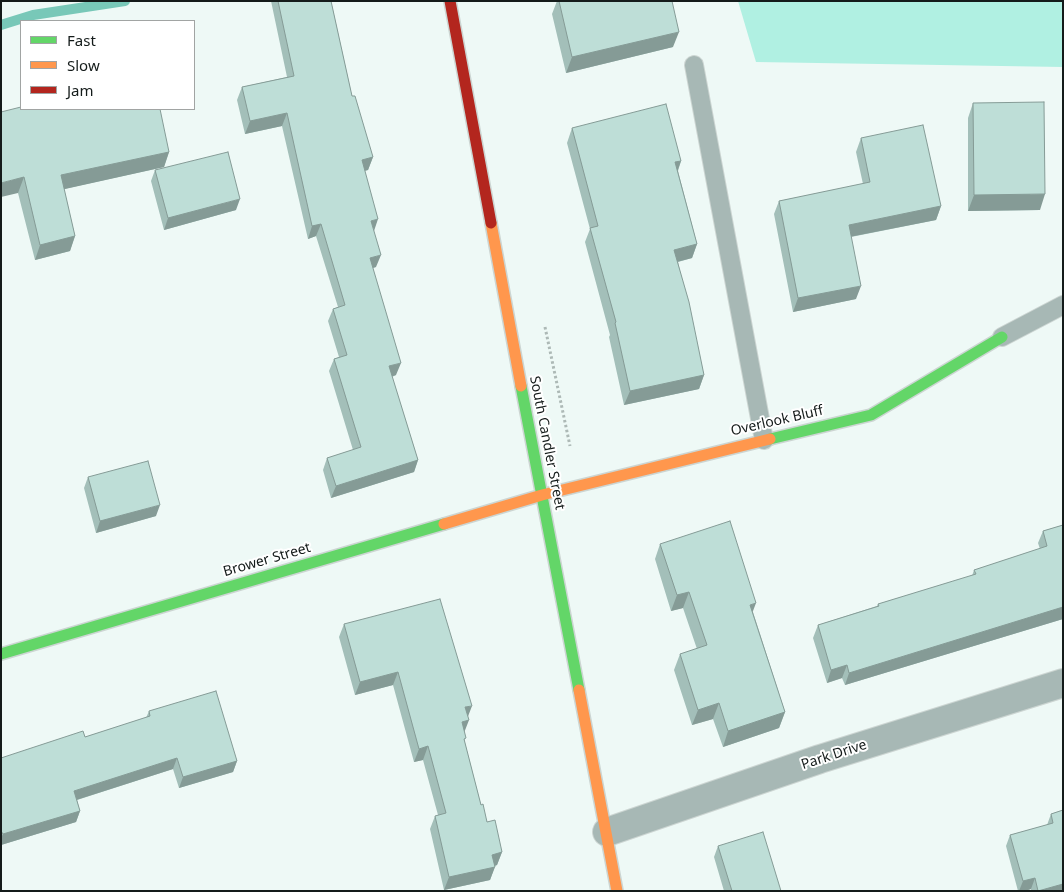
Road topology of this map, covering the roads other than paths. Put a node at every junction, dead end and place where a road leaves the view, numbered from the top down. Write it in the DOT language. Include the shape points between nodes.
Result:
graph roads {
  1 [pos="450,1"];
  2 [pos="694,65"];
  3 [pos="1063,305"];
  4 [pos="1002,337"];
  5 [pos="764,440"];
  6 [pos="542,495"];
  7 [pos="1,654"];
  8 [pos="1063,683"];
  9 [pos="607,832"];
  10 [pos="617,891"];
  1 -- 6 [label="street, South Candler Street"];
  2 -- 5 [label="lane"];
  3 -- 4 [label="lane"];
  4 -- 5 [label="street, Overlook Bluff" via="871,415"];
  5 -- 6 [label="street, Overlook Bluff"];
  6 -- 7 [label="street, Brower Street"];
  6 -- 9 [label="street, South Candler Street"];
  8 -- 9 [label="street, Park Drive" via="820,759"];
  9 -- 10 [label="street, South Candler Street"];
}
